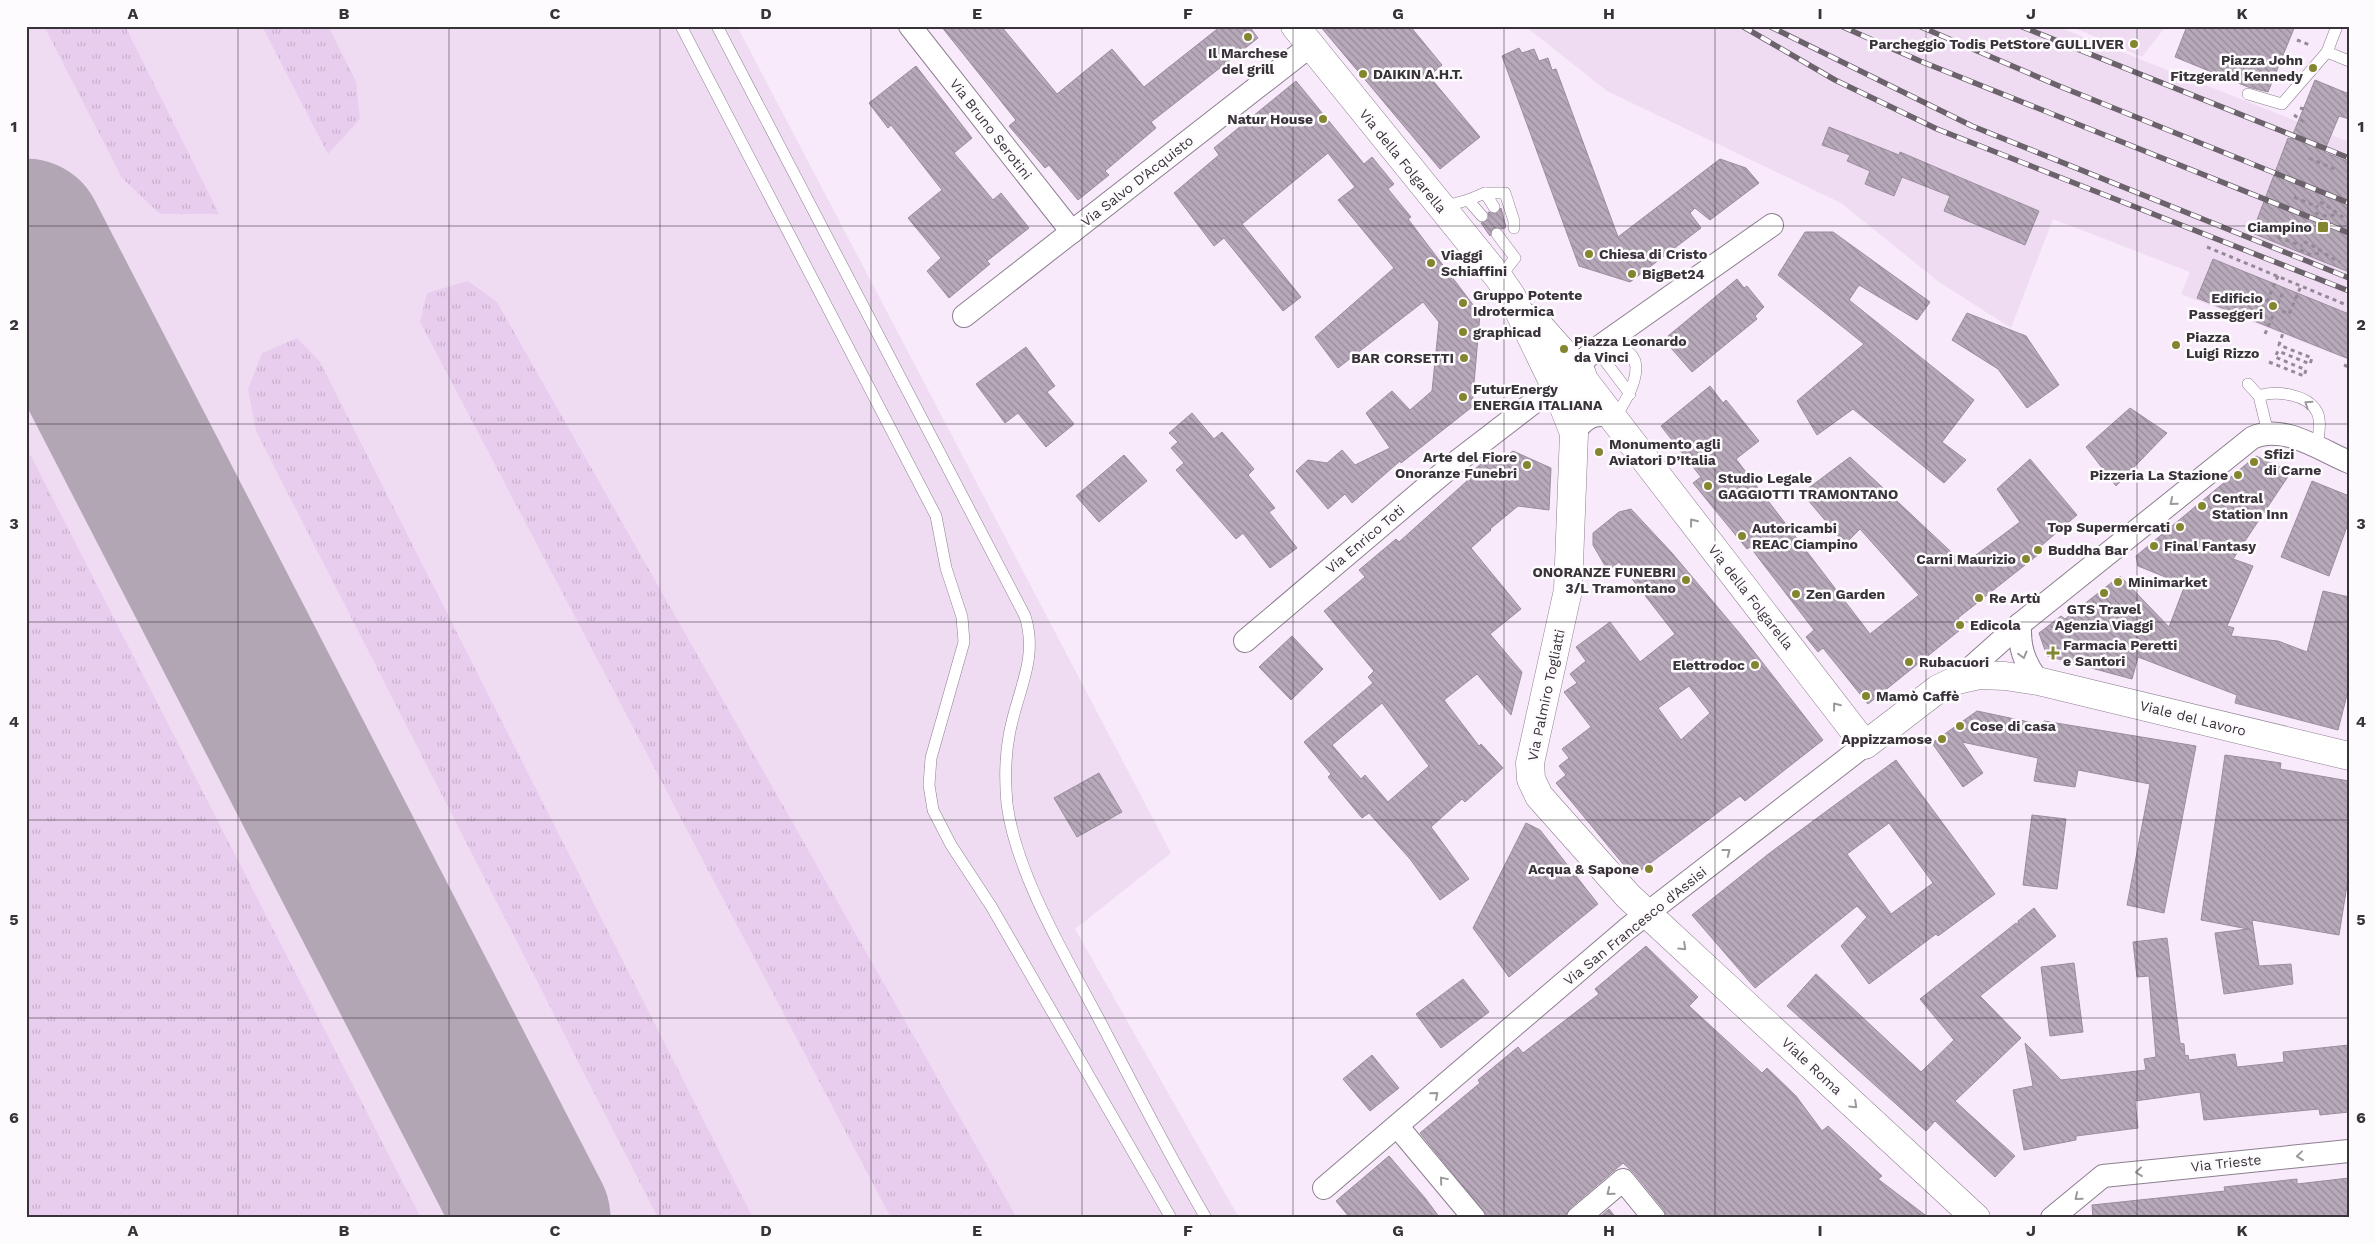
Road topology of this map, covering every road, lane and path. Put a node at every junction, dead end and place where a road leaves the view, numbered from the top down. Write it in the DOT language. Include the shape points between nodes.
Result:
graph roads {
  1 [pos="681,26"];
  2 [pos="717,26"];
  3 [pos="910,26"];
  4 [pos="2338,26"];
  5 [pos="1302,36"];
  6 [pos="2327,52"];
  7 [pos="2349,61"];
  8 [pos="2248,94"];
  9 [pos="2309,158"];
  10 [pos="2334,169"];
  11 [pos="1485,194"];
  12 [pos="2294,197"];
  13 [pos="1468,200"];
  14 [pos="2320,202"];
  15 [pos="1440,207"];
  16 [pos="1494,207"];
  17 [pos="2318,207"];
  18 [pos="2315,212"];
  19 [pos="2336,215"];
  20 [pos="1482,216"];
  21 [pos="2349,220"];
  22 [pos="1509,224"];
  23 [pos="1772,225"];
  24 [pos="1072,232"];
  25 [pos="1496,234"];
  26 [pos="2278,237"];
  27 [pos="2207,247"];
  28 [pos="2300,250"];
  29 [pos="2321,253"];
  30 [pos="2340,262"];
  31 [pos="1511,270"];
  32 [pos="2278,276"];
  33 [pos="2301,286"];
  34 [pos="2283,292"];
  35 [pos="2349,306"];
  36 [pos="2276,309"];
  37 [pos="964,316"];
  38 [pos="2283,333"];
  39 [pos="2265,334"];
  40 [pos="1596,348"];
  41 [pos="2269,362"];
  42 [pos="2344,365"];
  43 [pos="2349,367"];
  44 [pos="1579,374"];
  45 [pos="2248,384"];
  46 [pos="1556,388"];
  47 [pos="1630,394"];
  48 [pos="2259,396"];
  49 [pos="1611,417"];
  50 [pos="1574,432"];
  51 [pos="2268,432"];
  52 [pos="2316,448"];
  53 [pos="2349,462"];
  54 [pos="2020,624"];
  55 [pos="1245,642"];
  56 [pos="1957,680"];
  57 [pos="2038,681"];
  58 [pos="1865,745"];
  59 [pos="2349,756"];
  60 [pos="1647,914"];
  61 [pos="1398,1127"];
  62 [pos="2349,1151"];
  63 [pos="1324,1188"];
  64 [pos="1171,1218"];
  65 [pos="1206,1218"];
  66 [pos="1474,1218"];
  67 [pos="1578,1218"];
  68 [pos="1654,1218"];
  69 [pos="1976,1218"];
  70 [pos="2052,1218"];
  1 -- 64 [label="lane" via="936,516 946,568 962,617 964,642 931,758 929,785 935,817 1008,935"];
  2 -- 65 [label="lane" via="1025,616 1030,634 1030,654 1006,757 1012,831 1034,889 1068,961"];
  3 -- 24 [label="street, Via Bruno Serotini"];
  4 -- 6 [label="lane"];
  5 -- 15 [label="street, Via della Folgarella"];
  5 -- 24 [label="street, Via Salvo D'Acquisto"];
  6 -- 7 [label="lane"];
  6 -- 8 [label="lane" via="2282,104"];
  9 -- 10 [label="path"];
  11 -- 13 [label="lane"];
  11 -- 16 [label="lane"];
  11 -- 22 [label="lane" via="1505,194 1514,228"];
  12 -- 17 [label="path"];
  13 -- 15 [label="lane"];
  13 -- 20 [label="lane"];
  14 -- 19 [label="path" via="2329,206"];
  15 -- 31 [label="street, Via della Folgarella"];
  18 -- 19 [label="path" via="2325,216"];
  19 -- 21 [label="path"];
  23 -- 40 [label="street"];
  24 -- 37 [label="street, Via Salvo D'Acquisto"];
  25 -- 31 [label="lane"];
  26 -- 29 [label="path" via="2315,246"];
  27 -- 32 [label="path"];
  28 -- 29 [label="path"];
  29 -- 30 [label="path"];
  31 -- 44 [label="street"];
  31 -- 46 [label="street"];
  32 -- 33 [label="path"];
  32 -- 36 [label="path" via="2266,304"];
  33 -- 35 [label="path"];
  33 -- 36 [label="path" via="2289,314"];
  34 -- 36 [label="path"];
  36 -- 39 [label="path"];
  38 -- 41 [label="path" via="2279,346 2312,358 2310,364 2278,351 2275,356 2306,370 2304,376"];
  40 -- 44 [label="street"];
  40 -- 47 [label="lane"];
  40 -- 47 [label="lane" via="1621,348 1633,357 1637,370"];
  42 -- 43 [label="path"];
  44 -- 46 [label="street" via="1561,369 1555,376"];
  44 -- 49 [label="street"];
  45 -- 48 [label="lane"];
  46 -- 50 [label="street"];
  46 -- 55 [label="street, Via Enrico Toti" via="1487,437"];
  47 -- 49 [label="lane"];
  48 -- 51 [label="lane"];
  52 -- 48 [label="lane, one-way" via="2319,418 2311,405 2281,393"];
  49 -- 50 [label="street" via="1596,415 1586,418"];
  58 -- 49 [label="street, Via della Folgarella, one-way"];
  50 -- 60 [label="street, Via Palmiro Togliatti" via="1568,590 1530,763 1530,779 1539,796"];
  51 -- 52 [label="street"];
  51 -- 54 [label="street, Via San Francesco d'Assisi, one-way" via="2252,438"];
  52 -- 53 [label="street"];
  54 -- 56 [label="street, Via San Francesco d'Assisi"];
  54 -- 57 [label="street, one-way" via="2025,664"];
  56 -- 57 [label="street, Via San Francesco d'Assisi" via="2005,676"];
  56 -- 58 [label="street, Via San Francesco d'Assisi" via="1938,689"];
  57 -- 59 [label="street, Viale del Lavoro"];
  60 -- 58 [label="street, Via San Francesco d'Assisi, one-way"];
  61 -- 60 [label="street, Via San Francesco d'Assisi, one-way"];
  60 -- 69 [label="street, Viale Roma, one-way"];
  61 -- 63 [label="street, Via San Francesco d'Assisi"];
  66 -- 61 [label="street, one-way"];
  62 -- 70 [label="street, Via Trieste, one-way" via="2103,1176"];
  68 -- 67 [label="street, one-way" via="1623,1180"];
}
